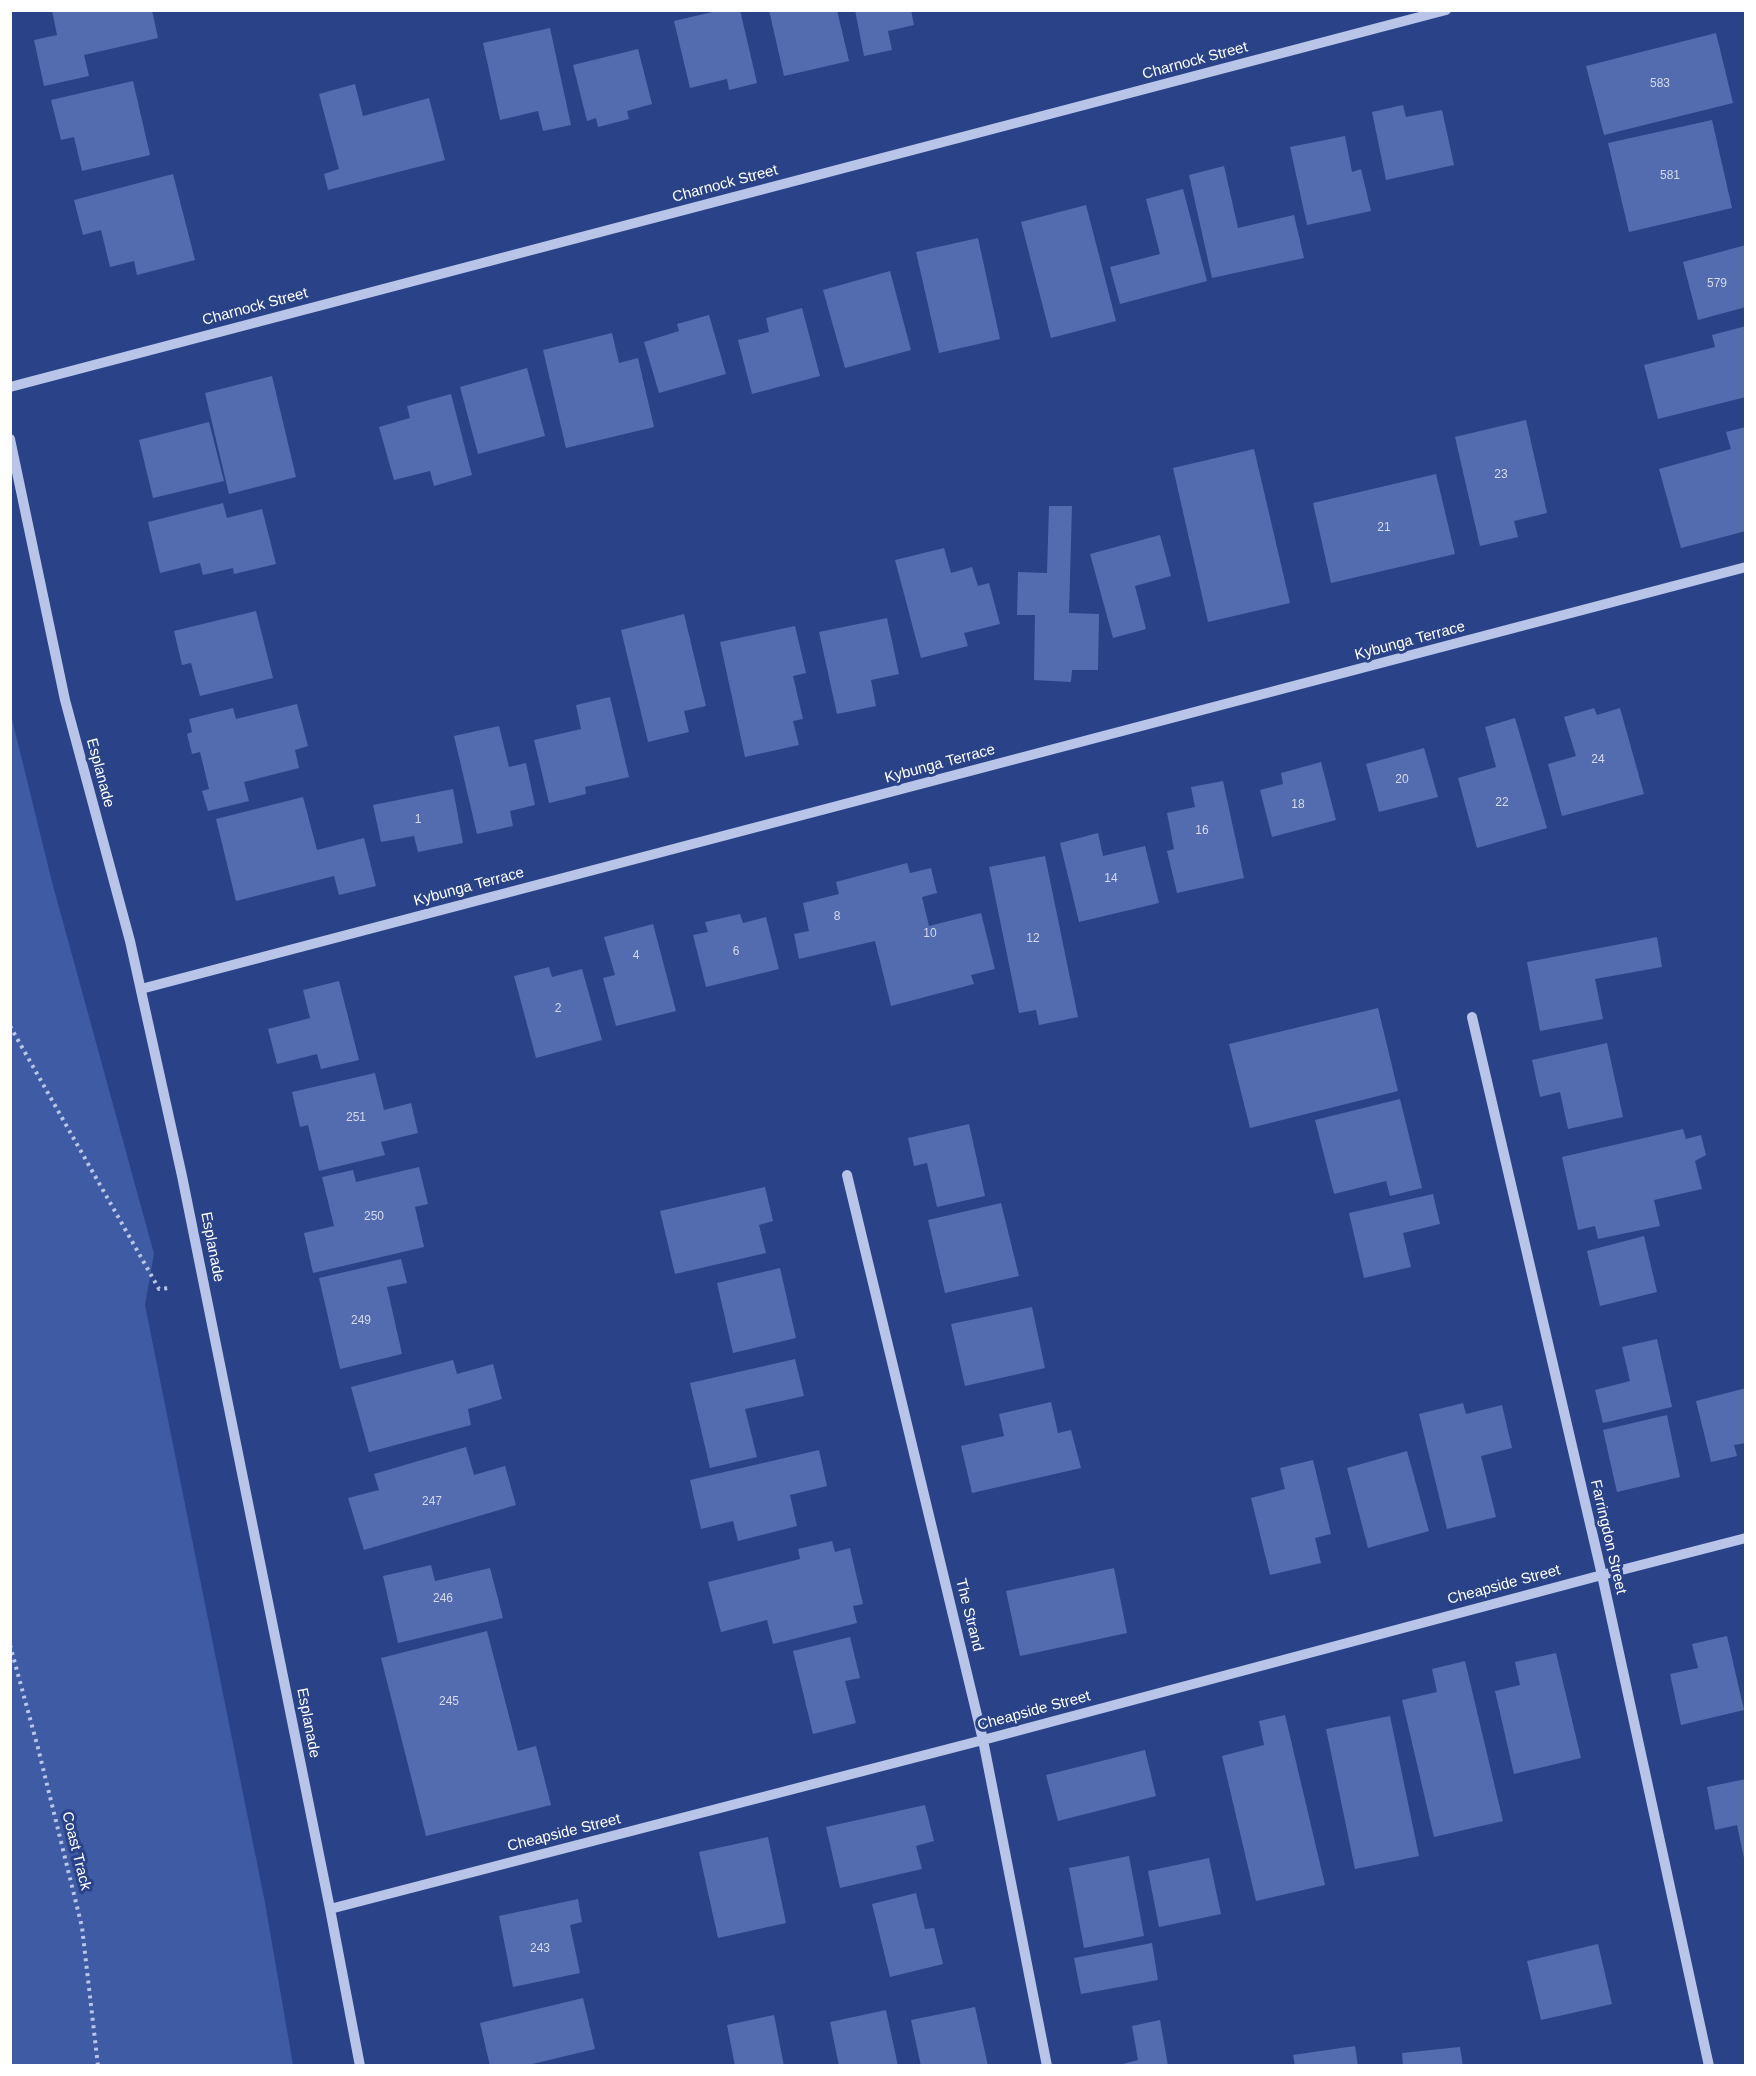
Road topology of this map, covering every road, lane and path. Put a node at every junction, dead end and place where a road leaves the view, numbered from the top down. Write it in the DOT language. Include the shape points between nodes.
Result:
graph roads {
  1 [pos="1446,10"];
  2 [pos="10,387"];
  3 [pos="10,439"];
  4 [pos="1746,567"];
  5 [pos="141,989"];
  6 [pos="1472,1017"];
  7 [pos="10,1026"];
  8 [pos="847,1175"];
  9 [pos="171,1288"];
  10 [pos="1746,1538"];
  11 [pos="1602,1575"];
  12 [pos="10,1645"];
  13 [pos="983,1740"];
  14 [pos="330,1909"];
  15 [pos="98,2066"];
  16 [pos="360,2066"];
  17 [pos="1047,2066"];
  18 [pos="1709,2066"];
  1 -- 2 [label="street, Charnock Street"];
  3 -- 5 [label="street, Esplanade" via="65,700"];
  4 -- 5 [label="street, Kybunga Terrace"];
  5 -- 14 [label="street, Esplanade"];
  6 -- 11 [label="street, Farringdon Street"];
  7 -- 9 [label="path" via="159,1289"];
  8 -- 13 [label="street, The Strand"];
  10 -- 11 [label="street, Cheapside Street"];
  11 -- 13 [label="street, Cheapside Street"];
  11 -- 18 [label="street, Farringdon Street"];
  12 -- 15 [label="path, Coast Track" via="82,1927"];
  13 -- 14 [label="street, Cheapside Street"];
  13 -- 17 [label="street, The Strand"];
  14 -- 16 [label="street, Esplanade"];
}
